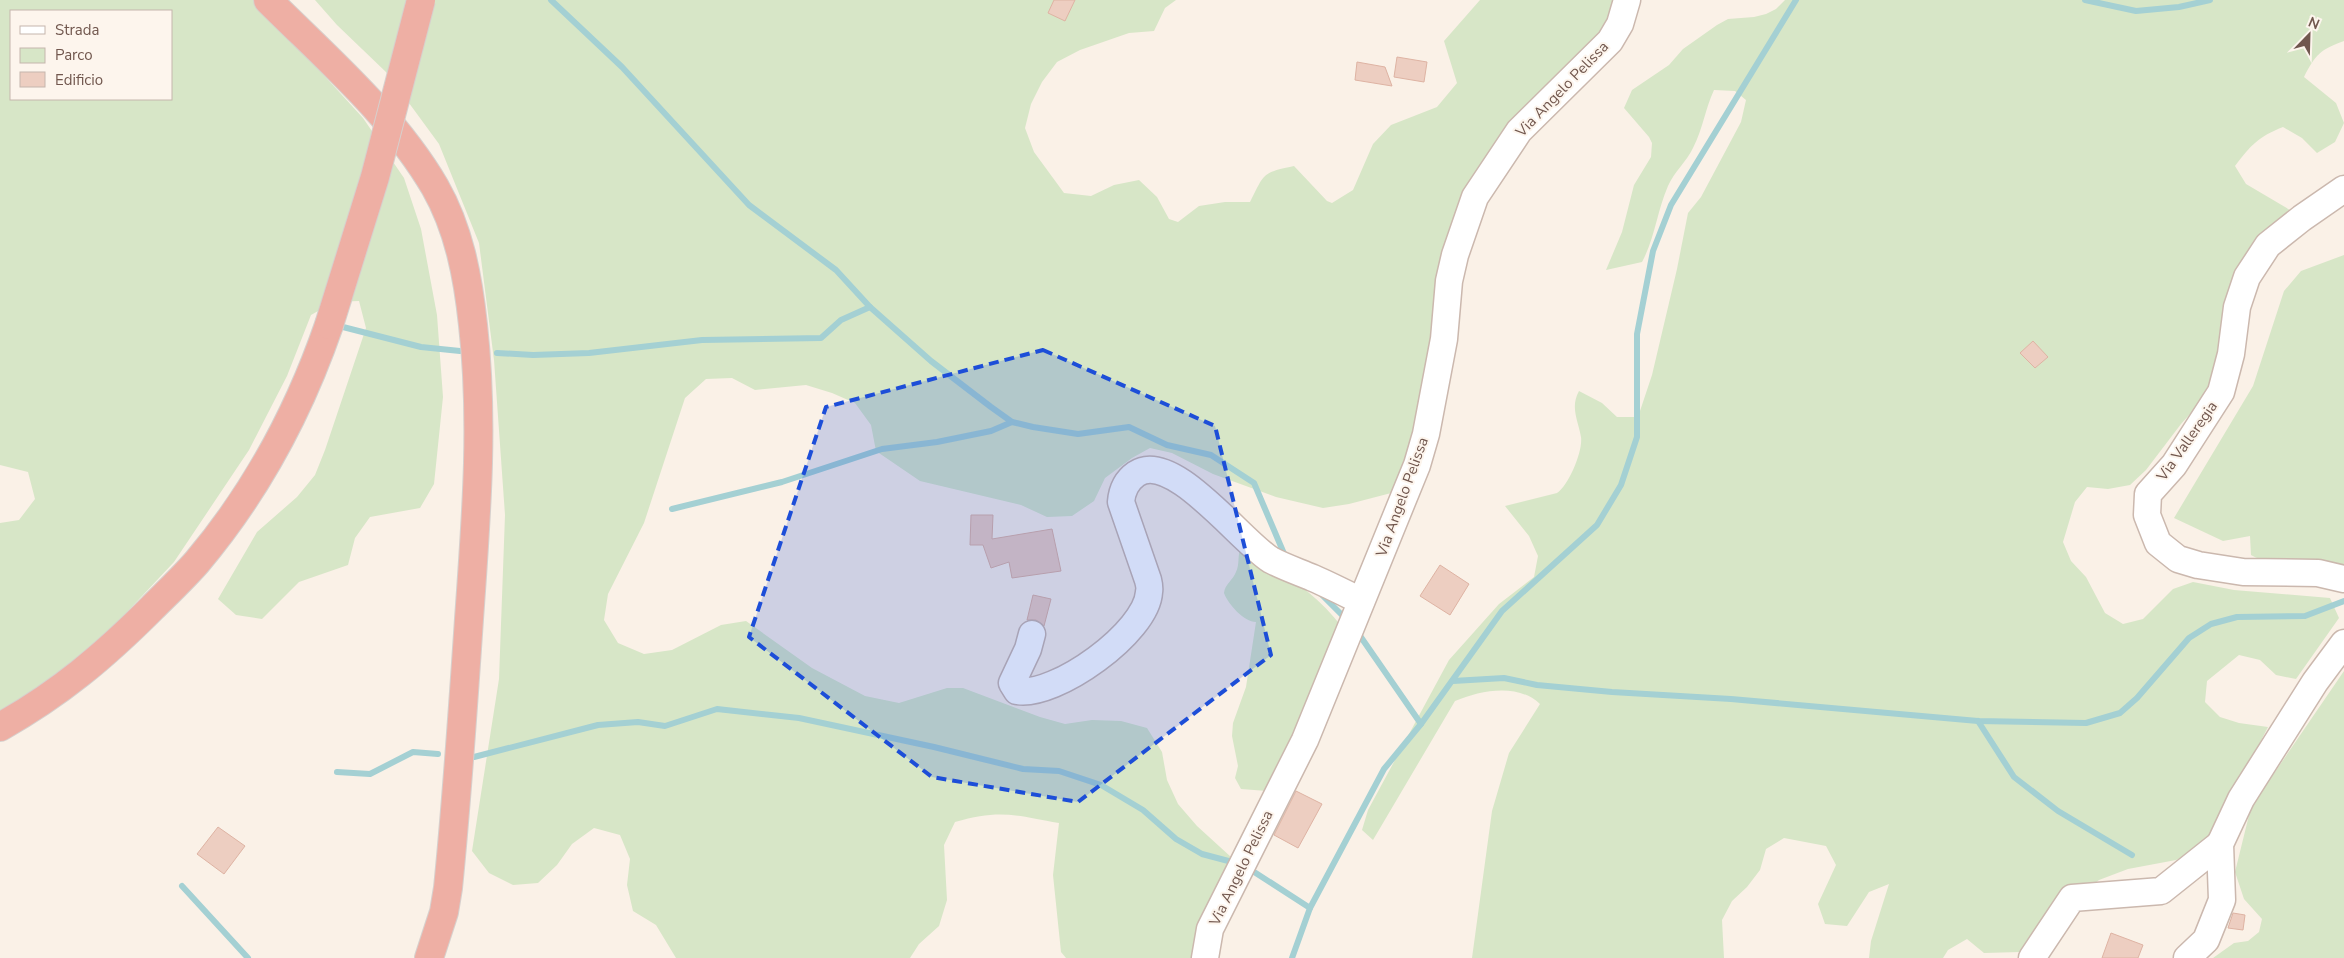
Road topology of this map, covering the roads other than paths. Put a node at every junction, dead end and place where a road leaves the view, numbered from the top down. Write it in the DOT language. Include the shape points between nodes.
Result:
graph roads {
  1 [pos="268,0"];
  2 [pos="421,0"];
  3 [pos="1627,0"];
  4 [pos="2344,190"];
  5 [pos="2344,579"];
  6 [pos="1361,601"];
  7 [pos="1032,634"];
  8 [pos="2344,643"];
  9 [pos="0,727"];
  10 [pos="2220,844"];
  11 [pos="430,958"];
  12 [pos="1206,958"];
  13 [pos="2032,958"];
  14 [pos="2187,958"];
  1 -- 11 [label="highway" via="373,106 414,155 435,187 460,242 476,355 480,430 448,888"];
  2 -- 9 [label="highway, bridge" via="375,177 329,325 301,399 279,442 249,492 196,563 124,636 76,678"];
  3 -- 6 [label="street, Via Angelo Pelissa" via="1620,24 1610,41 1519,131 1475,197 1454,255 1444,339 1426,434"];
  4 -- 5 [label="street, Via Valleregia" via="2268,245 2247,277 2221,392 2174,465 2148,494 2147,514 2158,543 2178,559 2243,572 2318,573"];
  6 -- 7 [label="street" via="1256,550 1172,474 1163,470 1144,471 1129,479 1122,490 1121,502 1148,580 1150,593 1140,614 1120,640 1094,662 1060,682 1026,692 1017,691 1012,683"];
  6 -- 12 [label="street, Via Angelo Pelissa" via="1305,740 1210,929"];
  8 -- 10 [label="street" via="2315,682 2241,799"];
  10 -- 13 [label="street" via="2161,891 2072,898"];
  10 -- 14 [label="street" via="2222,900 2206,940"];
}
